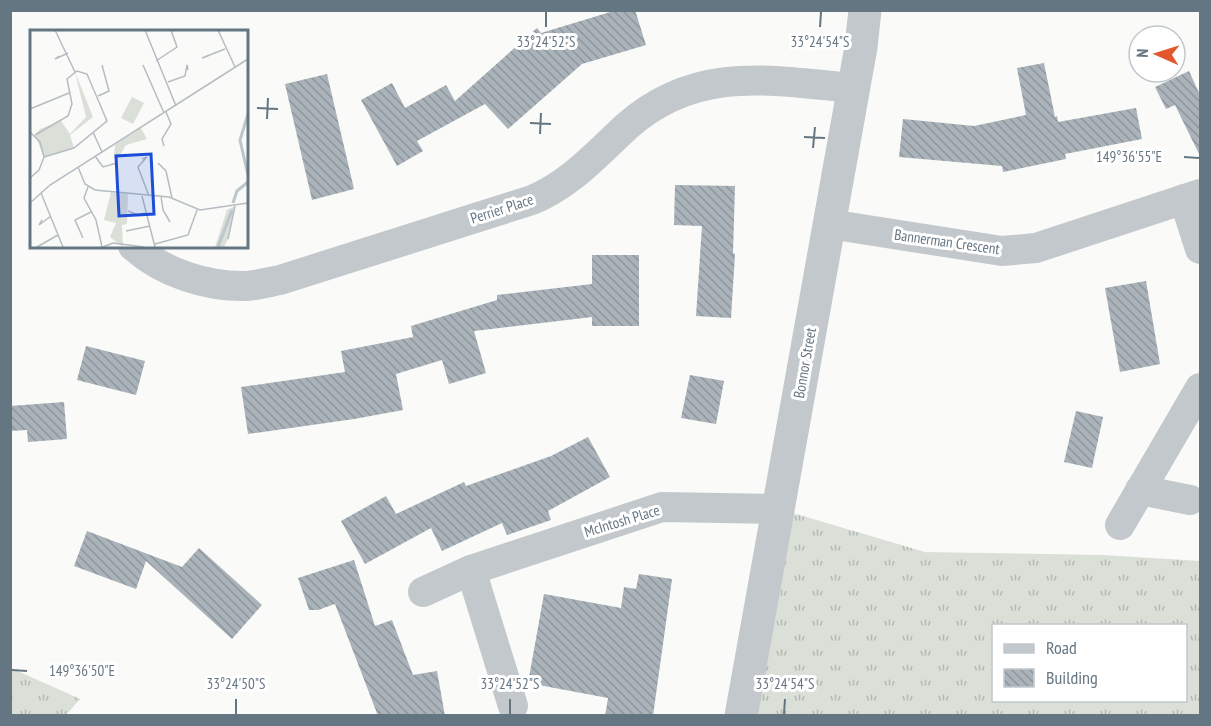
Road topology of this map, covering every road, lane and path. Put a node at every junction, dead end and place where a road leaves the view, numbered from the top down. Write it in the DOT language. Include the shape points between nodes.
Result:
graph roads {
  1 [pos="865,10"];
  2 [pos="853,88"];
  3 [pos="1192,196"];
  4 [pos="829,224"];
  5 [pos="136,248"];
  6 [pos="1200,249"];
  7 [pos="1200,388"];
  8 [pos="1140,490"];
  9 [pos="1190,500"];
  10 [pos="779,509"];
  11 [pos="1120,525"];
  12 [pos="471,570"];
  13 [pos="423,592"];
  14 [pos="513,706"];
  15 [pos="741,716"];
  1 -- 2 [label="street, Bonnor Street"];
  2 -- 4 [label="street, Bonnor Street"];
  2 -- 5 [label="street, Perrier Place" via="736,81 683,91 629,125 551,192 280,280 248,286 219,285 162,266"];
  3 -- 4 [label="street, Bannerman Crescent" via="1020,250 1002,251"];
  3 -- 6 [label="street"];
  4 -- 10 [label="street, Bonnor Street"];
  7 -- 8 [label="street"];
  8 -- 9 [label="street"];
  8 -- 11 [label="street"];
  10 -- 12 [label="street, McIntosh Place" via="662,507"];
  10 -- 15 [label="street, Bonnor Street"];
  12 -- 13 [label="street, McIntosh Place"];
  12 -- 14 [label="street"];
}
